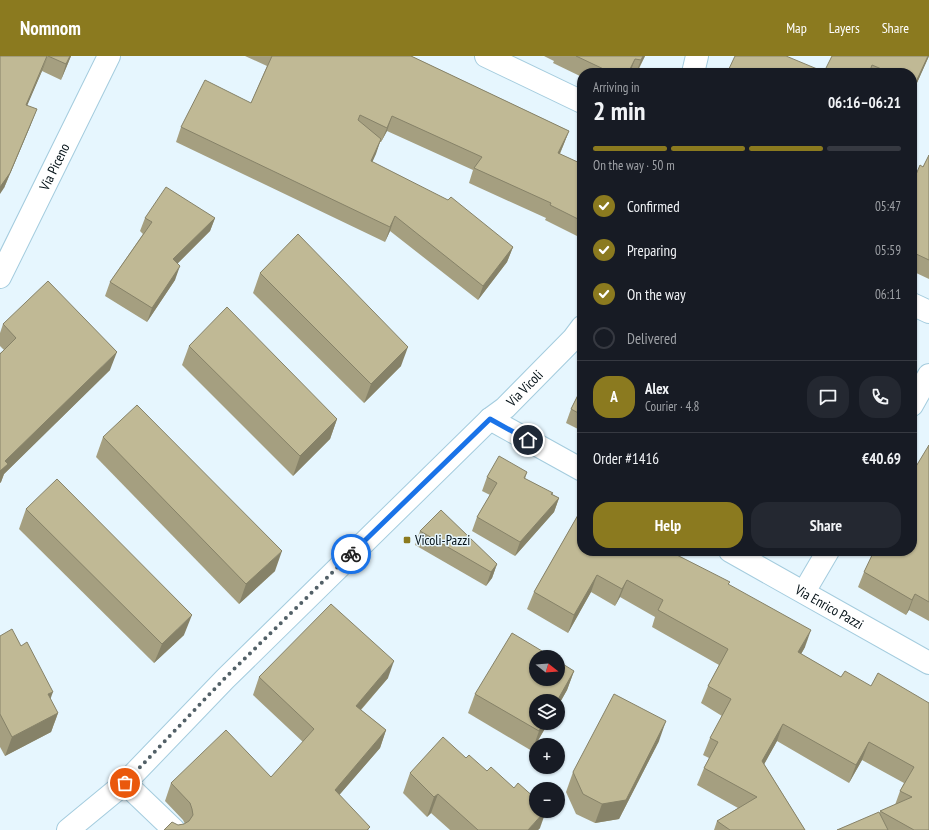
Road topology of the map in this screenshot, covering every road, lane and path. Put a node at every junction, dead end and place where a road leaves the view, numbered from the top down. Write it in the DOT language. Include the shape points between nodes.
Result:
graph roads {
  1 [pos="110,56"];
  2 [pos="486,56"];
  3 [pos="696,56"];
  4 [pos="694,68"];
  5 [pos="577,100"];
  6 [pos="0,277"];
  7 [pos="917,306"];
  8 [pos="929,312"];
  9 [pos="577,334"];
  10 [pos="929,375"];
  11 [pos="917,396"];
  12 [pos="490,419"];
  13 [pos="577,467"];
  14 [pos="739,556"];
  15 [pos="825,556"];
  16 [pos="804,592"];
  17 [pos="929,663"];
  18 [pos="125,783"];
  19 [pos="68,830"];
  20 [pos="174,830"];
  1 -- 6 [label="street, Via Piceno"];
  2 -- 5 [label="street"];
  3 -- 4 [label="street"];
  7 -- 8 [label="street"];
  9 -- 12 [label="street, Via Vicoli" via="505,408"];
  10 -- 11 [label="street"];
  12 -- 13 [label="street"];
  12 -- 18 [label="street, Via Vicoli" via="225,678"];
  14 -- 16 [label="street, Via Enrico Pazzi"];
  15 -- 16 [label="street"];
  16 -- 17 [label="street, Via Enrico Pazzi"];
  18 -- 19 [label="street, Via Vicoli"];
  18 -- 20 [label="street"];
}
